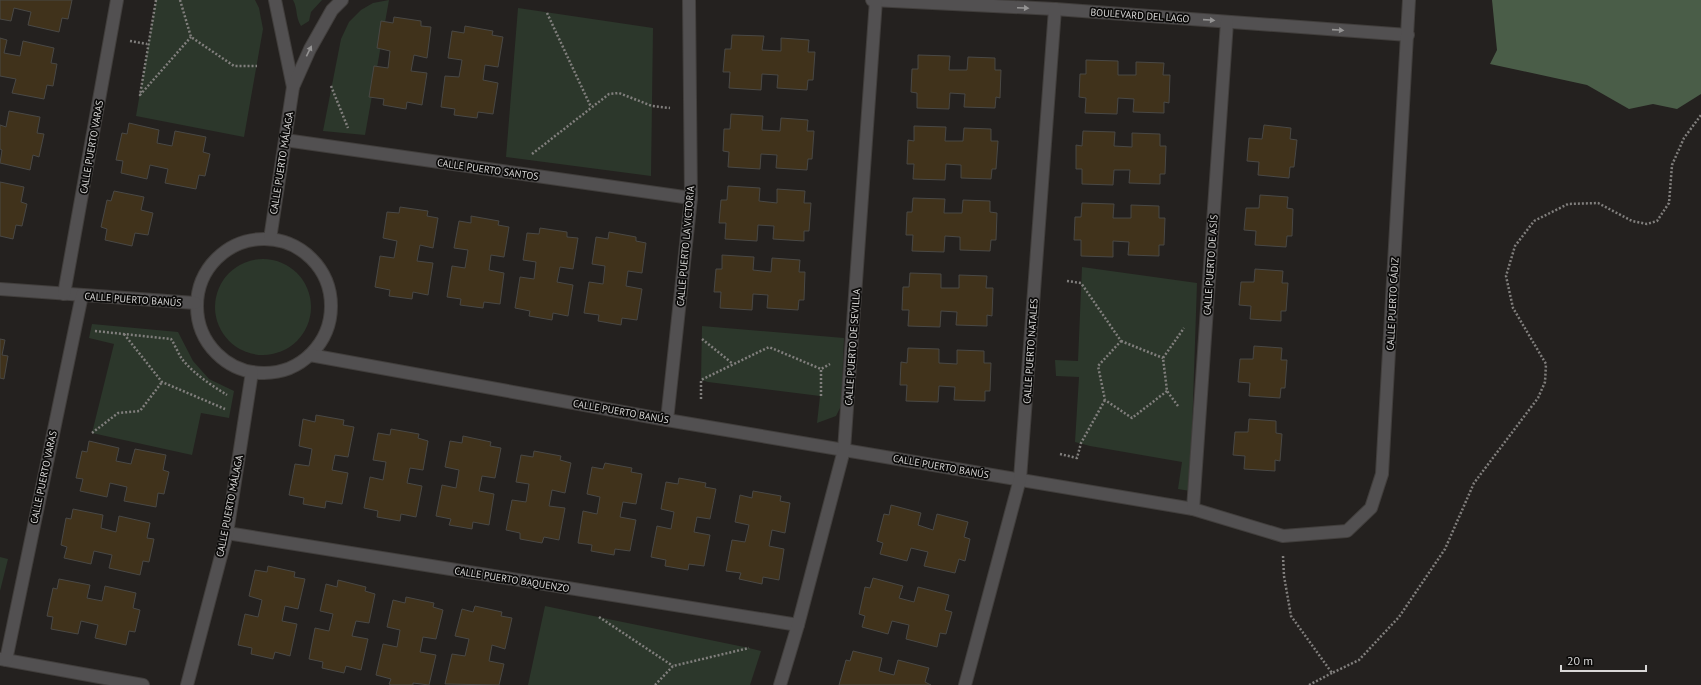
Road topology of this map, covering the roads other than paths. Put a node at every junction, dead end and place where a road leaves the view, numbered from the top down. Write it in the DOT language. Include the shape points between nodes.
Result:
graph roads {
  1 [pos="117,0"];
  2 [pos="275,0"];
  3 [pos="342,0"];
  4 [pos="689,0"];
  5 [pos="872,0"];
  6 [pos="876,0"];
  7 [pos="1409,0"];
  8 [pos="1056,9"];
  9 [pos="1227,22"];
  10 [pos="1408,35"];
  11 [pos="293,87"];
  12 [pos="285,140"];
  13 [pos="691,198"];
  14 [pos="270,239"];
  15 [pos="0,289"];
  16 [pos="64,294"];
  17 [pos="82,295"];
  18 [pos="195,303"];
  19 [pos="310,355"];
  20 [pos="252,372"];
  21 [pos="667,420"];
  22 [pos="844,450"];
  23 [pos="1020,479"];
  24 [pos="1193,509"];
  25 [pos="226,533"];
  26 [pos="1283,536"];
  27 [pos="798,625"];
  28 [pos="3,659"];
  29 [pos="143,685"];
  30 [pos="187,685"];
  31 [pos="780,685"];
  32 [pos="965,685"];
  1 -- 16 [label="street, CALLE PUERTO VARAS"];
  2 -- 11 [label="street, CALLE PUERTO MÁLAGA"];
  11 -- 3 [label="street, CALLE PUERTO MÁLAGA, one-way" via="328,16"];
  4 -- 13 [label="street, CALLE PUERTO LA VICTORIA"];
  5 -- 6 [label="street, BOULEVARD DEL LAGO"];
  6 -- 8 [label="street, BOULEVARD DEL LAGO, one-way"];
  6 -- 22 [label="street, CALLE PUERTO DE SEVILLA"];
  7 -- 10 [label="street, CALLE PUERTO CÁDIZ"];
  8 -- 9 [label="street, BOULEVARD DEL LAGO, one-way"];
  8 -- 23 [label="street, CALLE PUERTO NATALES"];
  9 -- 10 [label="street, BOULEVARD DEL LAGO, one-way"];
  9 -- 24 [label="street, CALLE PUERTO DE ASÍS"];
  10 -- 26 [label="street, CALLE PUERTO CÁDIZ" via="1382,474 1371,508 1347,531"];
  11 -- 12 [label="street, CALLE PUERTO MÁLAGA"];
  12 -- 13 [label="street, CALLE PUERTO SANTOS"];
  12 -- 14 [label="street, CALLE PUERTO MÁLAGA"];
  13 -- 21 [label="street, CALLE PUERTO LA VICTORIA"];
  14 -- 18 [label="street" via="253,240 231,247 213,261 201,280"];
  14 -- 19 [label="street" via="298,248 314,262 326,280 331,301 330,322 322,342"];
  15 -- 16 [label="street, CALLE PUERTO BANÚS"];
  16 -- 17 [label="street, CALLE PUERTO BANÚS"];
  17 -- 18 [label="street, CALLE PUERTO BANÚS"];
  17 -- 28 [label="street, CALLE PUERTO VARAS"];
  18 -- 20 [label="street, CALLE PUERTO BANÚS" via="198,326 209,346 225,362 246,372"];
  19 -- 20 [label="street, CALLE PUERTO BANÚS" via="289,369 268,374"];
  19 -- 21 [label="street, CALLE PUERTO BANÚS"];
  20 -- 25 [label="street, CALLE PUERTO MÁLAGA"];
  21 -- 22 [label="street, CALLE PUERTO BANÚS"];
  22 -- 23 [label="street, CALLE PUERTO BANÚS"];
  22 -- 27 [label="street, CALLE PUERTO DE SEVILLA"];
  23 -- 24 [label="street, CALLE PUERTO BANÚS"];
  23 -- 32 [label="street, CALLE PUERTO NATALES"];
  24 -- 26 [label="street, CALLE PUERTO BANÚS"];
  25 -- 27 [label="street, CALLE PUERTO BAQUENZO"];
  25 -- 30 [label="street, CALLE PUERTO MÁLAGA"];
  27 -- 31 [label="street, CALLE PUERTO DE SEVILLA"];
  28 -- 29 [label="street"];
}
